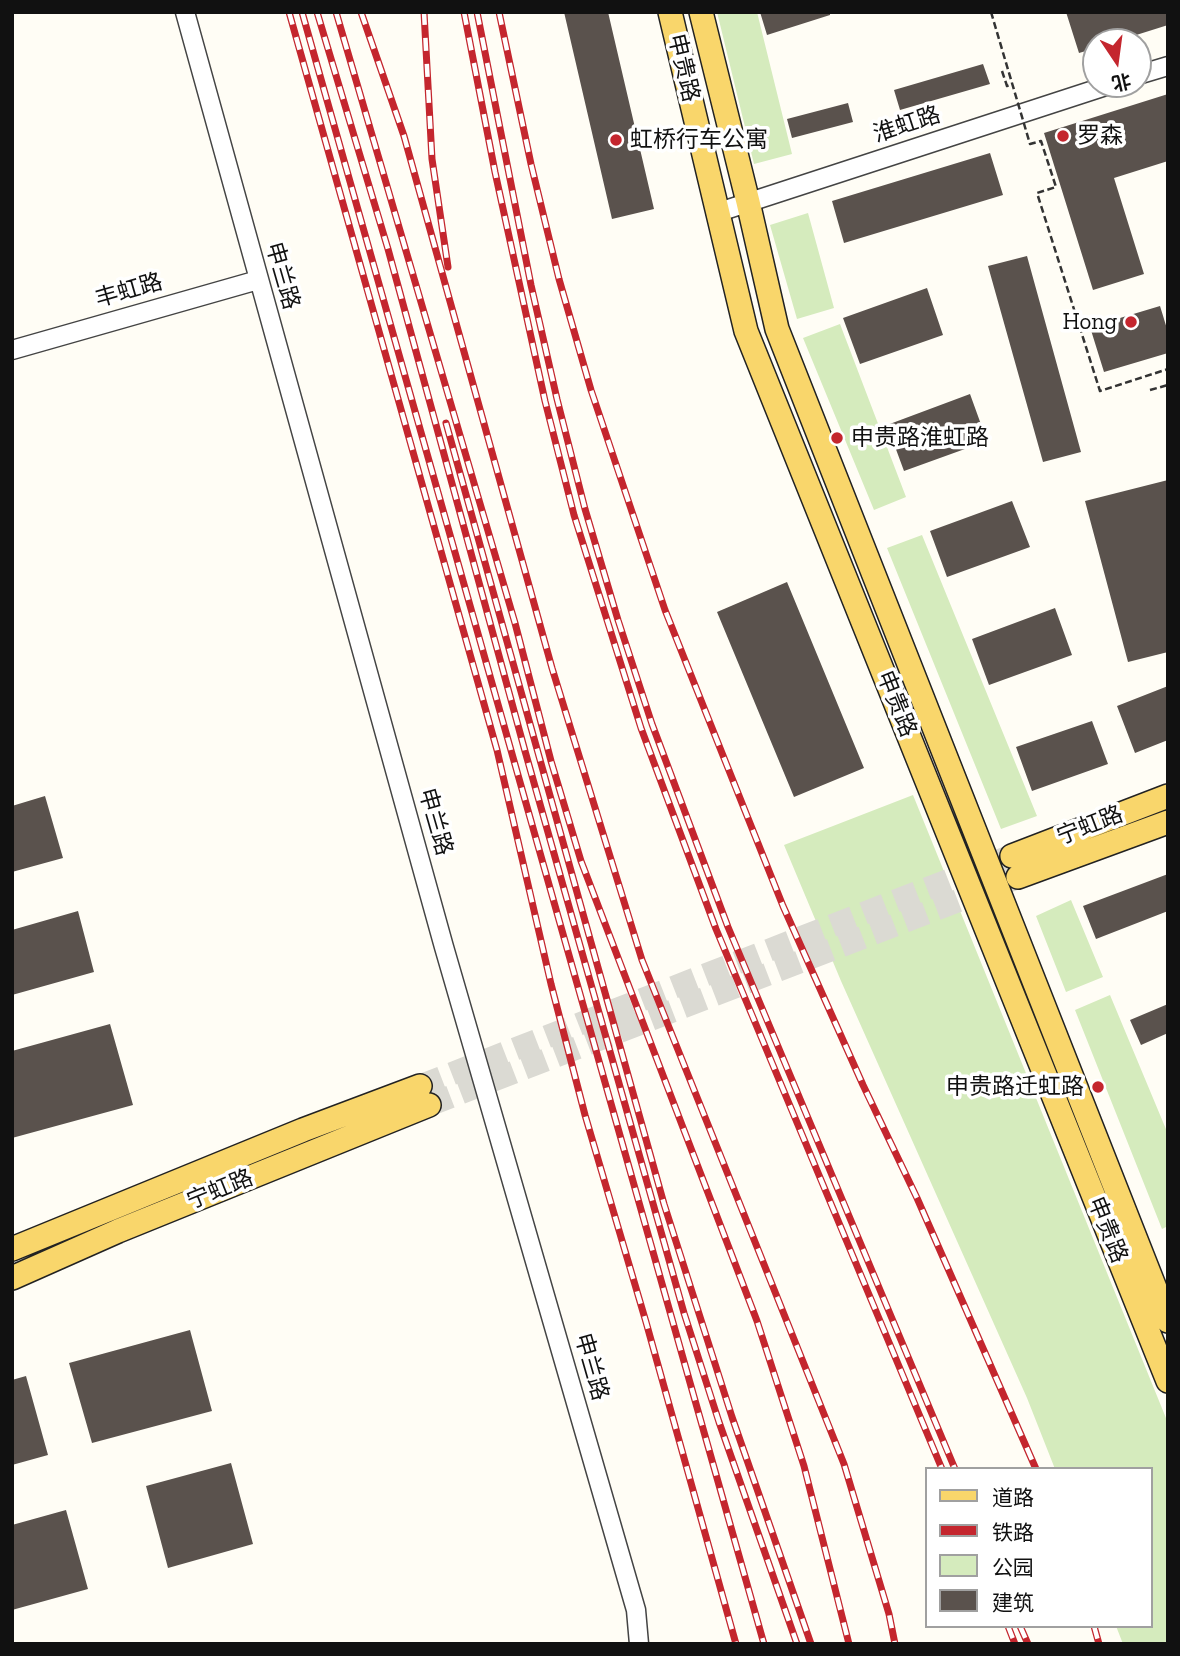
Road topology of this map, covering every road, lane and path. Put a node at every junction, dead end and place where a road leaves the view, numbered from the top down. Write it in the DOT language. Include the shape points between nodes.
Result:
graph roads {
  1 [pos="185,12"];
  2 [pos="670,12"];
  3 [pos="701,12"];
  4 [pos="991,12"];
  5 [pos="1002,71"];
  6 [pos="1012,84"];
  7 [pos="1082,94"];
  8 [pos="1021,114"];
  9 [pos="748,202"];
  10 [pos="716,213"];
  11 [pos="258,280"];
  12 [pos="12,350"];
  13 [pos="1168,369"];
  14 [pos="1168,385"];
  15 [pos="1150,390"];
  16 [pos="1168,796"];
  17 [pos="1168,822"];
  18 [pos="12,1249"];
  19 [pos="12,1278"];
  20 [pos="1168,1321"];
  21 [pos="1168,1381"];
  22 [pos="639,1644"];
  1 -- 11 [label="street, 申兰路"];
  2 -- 10 [label="main road, 申贵路"];
  3 -- 9 [label="main road, 申贵路"];
  4 -- 6 [label="path, bridge"];
  5 -- 6 [label="path" via="1007,86"];
  6 -- 8 [label="path, bridge"];
  7 -- 8 [label="street, 淮虹路"];
  8 -- 9 [label="street, 淮虹路"];
  8 -- 13 [label="path, bridge" via="1030,144 1041,141 1056,187 1037,192 1100,390"];
  9 -- 10 [label="street, 淮虹路"];
  9 -- 20 [label="main road, 申贵路" via="777,329"];
  10 -- 21 [label="main road, 申贵路" via="746,331"];
  11 -- 12 [label="street, 丰虹路"];
  11 -- 22 [label="street, 申兰路" via="636,1610"];
  14 -- 15 [label="path"];
  16 -- 17 [label="main road, 宁虹路" via="1015,867"];
  18 -- 19 [label="main road, 宁虹路" via="290,1135 424,1095"];
}
